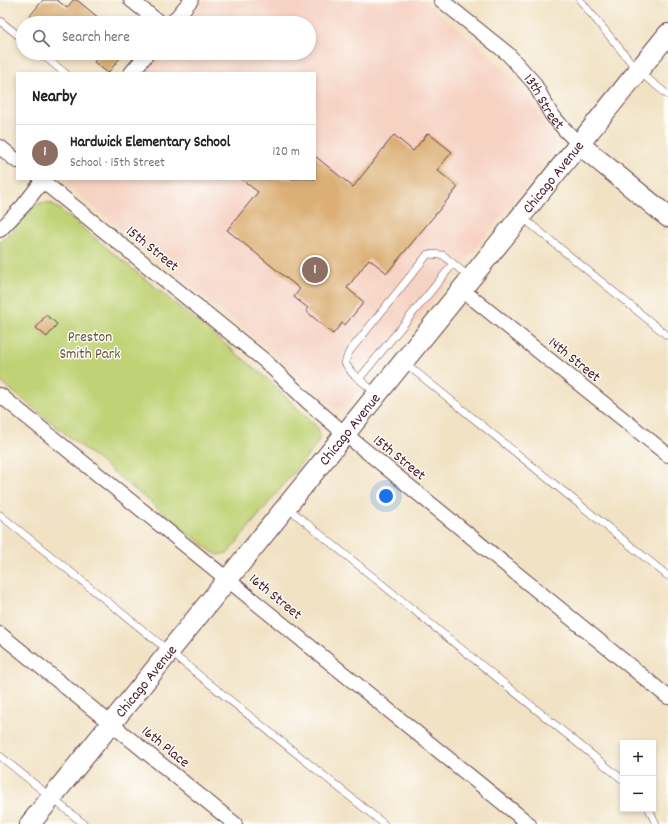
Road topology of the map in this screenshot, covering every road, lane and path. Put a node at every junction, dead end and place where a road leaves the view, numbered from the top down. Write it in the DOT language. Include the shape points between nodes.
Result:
graph roads {
  1 [pos="131,0"];
  2 [pos="191,0"];
  3 [pos="441,0"];
  4 [pos="580,0"];
  5 [pos="151,16"];
  6 [pos="178,16"];
  7 [pos="0,21"];
  8 [pos="16,34"];
  9 [pos="668,34"];
  10 [pos="49,60"];
  11 [pos="142,60"];
  12 [pos="638,71"];
  13 [pos="64,72"];
  14 [pos="132,72"];
  15 [pos="668,95"];
  16 [pos="579,144"];
  17 [pos="0,147"];
  18 [pos="16,160"];
  19 [pos="42,180"];
  20 [pos="521,216"];
  21 [pos="668,217"];
  22 [pos="0,230"];
  23 [pos="453,264"];
  24 [pos="466,284"];
  25 [pos="668,336"];
  26 [pos="403,362"];
  27 [pos="359,379"];
  28 [pos="377,394"];
  29 [pos="0,396"];
  30 [pos="345,434"];
  31 [pos="668,455"];
  32 [pos="286,506"];
  33 [pos="0,515"];
  34 [pos="668,576"];
  35 [pos="228,579"];
  36 [pos="0,634"];
  37 [pos="169,652"];
  38 [pos="668,697"];
  39 [pos="111,723"];
  40 [pos="0,756"];
  41 [pos="620,778"];
  42 [pos="51,798"];
  43 [pos="650,812"];
  44 [pos="30,824"];
  45 [pos="84,824"];
  46 [pos="235,824"];
  47 [pos="384,824"];
  48 [pos="529,824"];
  49 [pos="656,824"];
  1 -- 5 [label="street"];
  2 -- 6 [label="street"];
  3 -- 16 [label="street, 13th Street" via="508,54 534,83 551,114"];
  4 -- 12 [label="lane"];
  7 -- 8 [label="lane"];
  9 -- 12 [label="street, Chicago Avenue"];
  10 -- 13 [label="lane"];
  11 -- 14 [label="street"];
  12 -- 15 [label="lane"];
  12 -- 16 [label="street, Chicago Avenue"];
  16 -- 20 [label="street, Chicago Avenue"];
  16 -- 21 [label="street, 13th Street"];
  17 -- 18 [label="street"];
  19 -- 22 [label="street" via="23,206"];
  19 -- 30 [label="street, 15th Street" via="265,361"];
  20 -- 24 [label="street, Chicago Avenue"];
  20 -- 25 [label="lane"];
  23 -- 24 [label="lane"];
  23 -- 27 [label="lane"];
  23 -- 27 [label="lane" via="443,255 428,254 423,260 349,352 345,363"];
  24 -- 26 [label="street, Chicago Avenue"];
  24 -- 31 [label="street, 14th Street"];
  26 -- 28 [label="street, Chicago Avenue"];
  26 -- 34 [label="lane"];
  27 -- 28 [label="lane"];
  28 -- 30 [label="street, Chicago Avenue"];
  29 -- 35 [label="street, 16th Street"];
  30 -- 32 [label="street, Chicago Avenue"];
  30 -- 38 [label="street, 15th Street"];
  32 -- 35 [label="street, Chicago Avenue"];
  32 -- 41 [label="lane"];
  33 -- 37 [label="lane"];
  35 -- 37 [label="street, Chicago Avenue"];
  35 -- 48 [label="street, 16th Street"];
  36 -- 39 [label="street, 16th Place"];
  37 -- 39 [label="street, Chicago Avenue"];
  37 -- 47 [label="lane"];
  39 -- 42 [label="street, Chicago Avenue"];
  39 -- 46 [label="street, 16th Place"];
  40 -- 42 [label="lane"];
  42 -- 44 [label="street, Chicago Avenue"];
  42 -- 45 [label="lane"];
  43 -- 49 [label="lane"];
}
